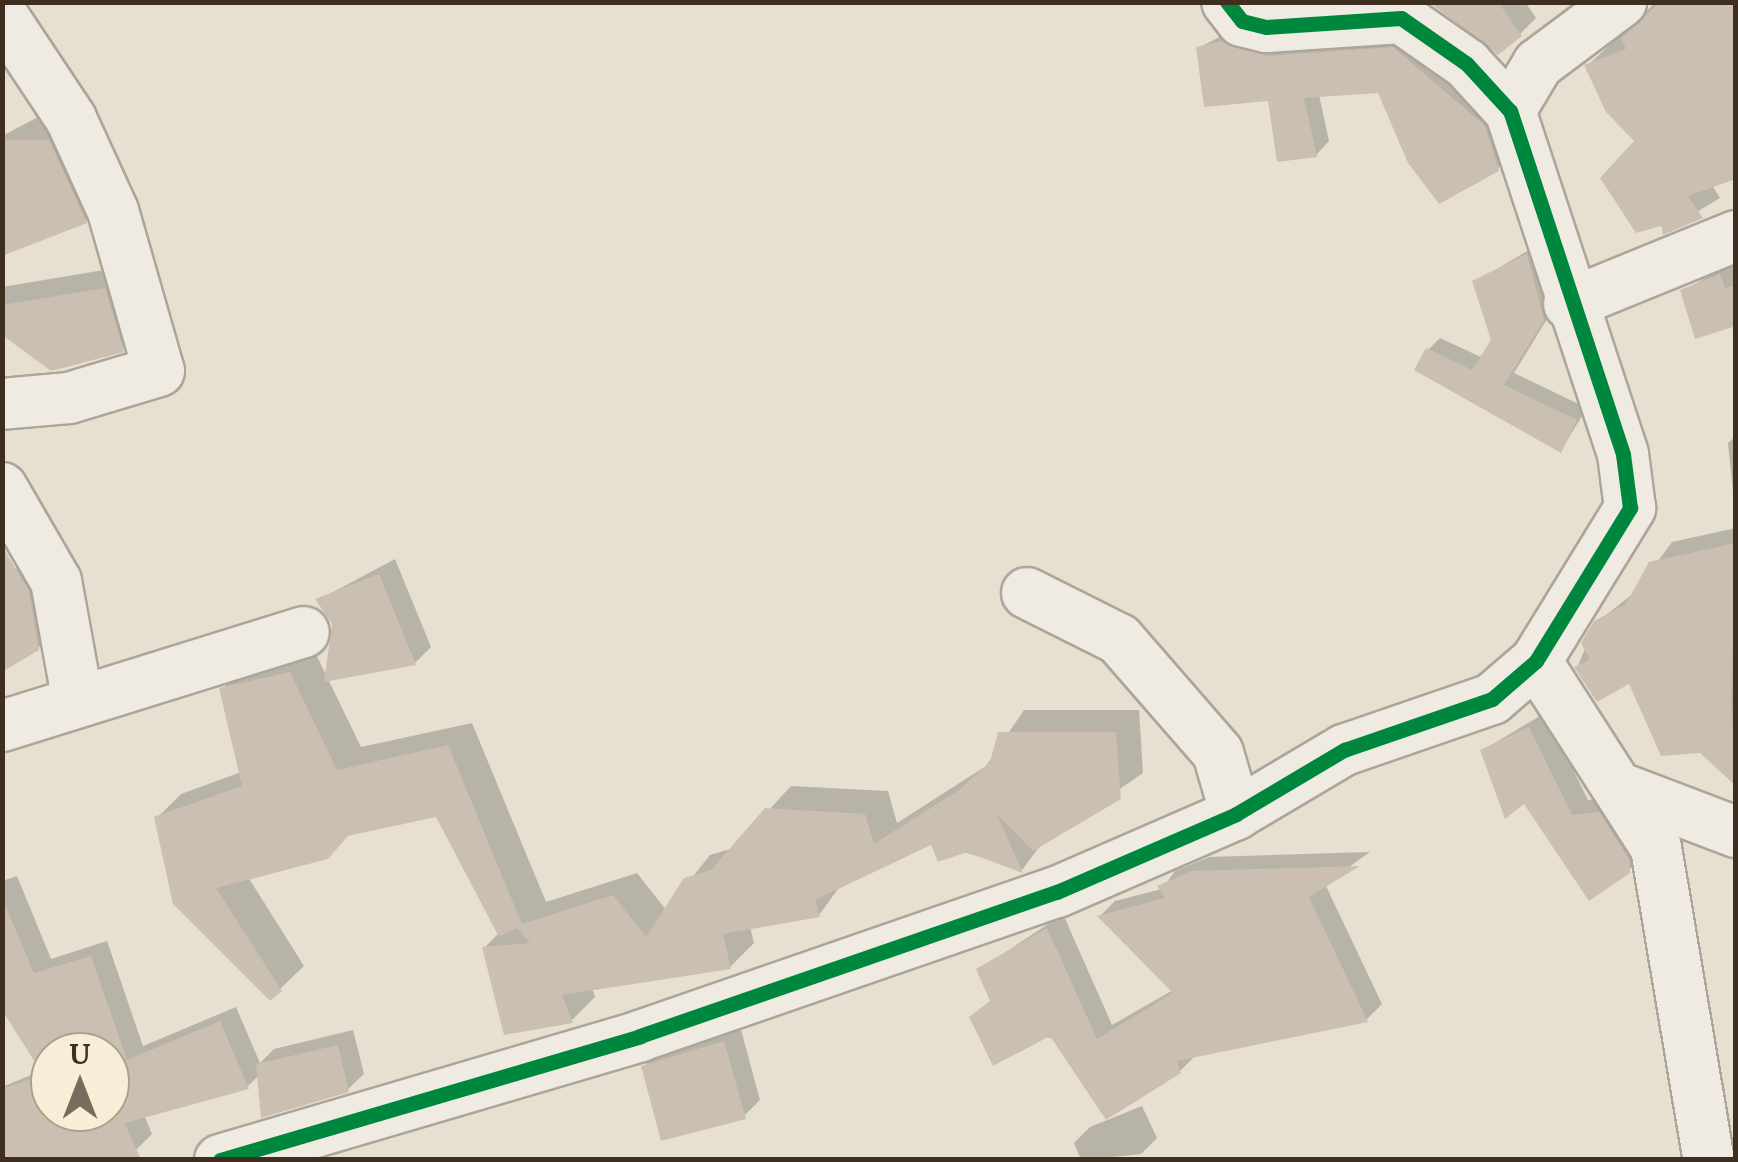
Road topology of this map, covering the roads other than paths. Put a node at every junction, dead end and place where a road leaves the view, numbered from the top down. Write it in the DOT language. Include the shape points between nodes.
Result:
graph roads {
  1 [pos="1227,2"];
  2 [pos="1621,2"];
  3 [pos="2,15"];
  4 [pos="1510,111"];
  5 [pos="1736,236"];
  6 [pos="1569,304"];
  7 [pos="2,404"];
  8 [pos="2,488"];
  9 [pos="1028,593"];
  10 [pos="304,632"];
  11 [pos="1536,661"];
  12 [pos="78,702"];
  13 [pos="2,726"];
  14 [pos="1628,791"];
  15 [pos="1236,814"];
  16 [pos="1736,832"];
  17 [pos="220,1160"];
  18 [pos="1709,1160"];
  1 -- 4 [label="street" via="1242,20 1266,27 1400,18 1467,64"];
  2 -- 4 [label="street" via="1538,64"];
  3 -- 7 [label="street" via="71,119 113,211 159,371 68,398"];
  4 -- 6 [label="street"];
  5 -- 6 [label="street"];
  6 -- 11 [label="street" via="1623,454 1630,508"];
  8 -- 12 [label="street" via="56,581"];
  9 -- 15 [label="street" via="1119,638 1218,752"];
  10 -- 12 [label="street"];
  11 -- 14 [label="street"];
  11 -- 15 [label="street" via="1492,699 1344,750"];
  12 -- 13 [label="street"];
  14 -- 16 [label="street"];
  14 -- 18 [label="street" via="1668,890"];
  15 -- 17 [label="street" via="1057,892 825,975"];
}
